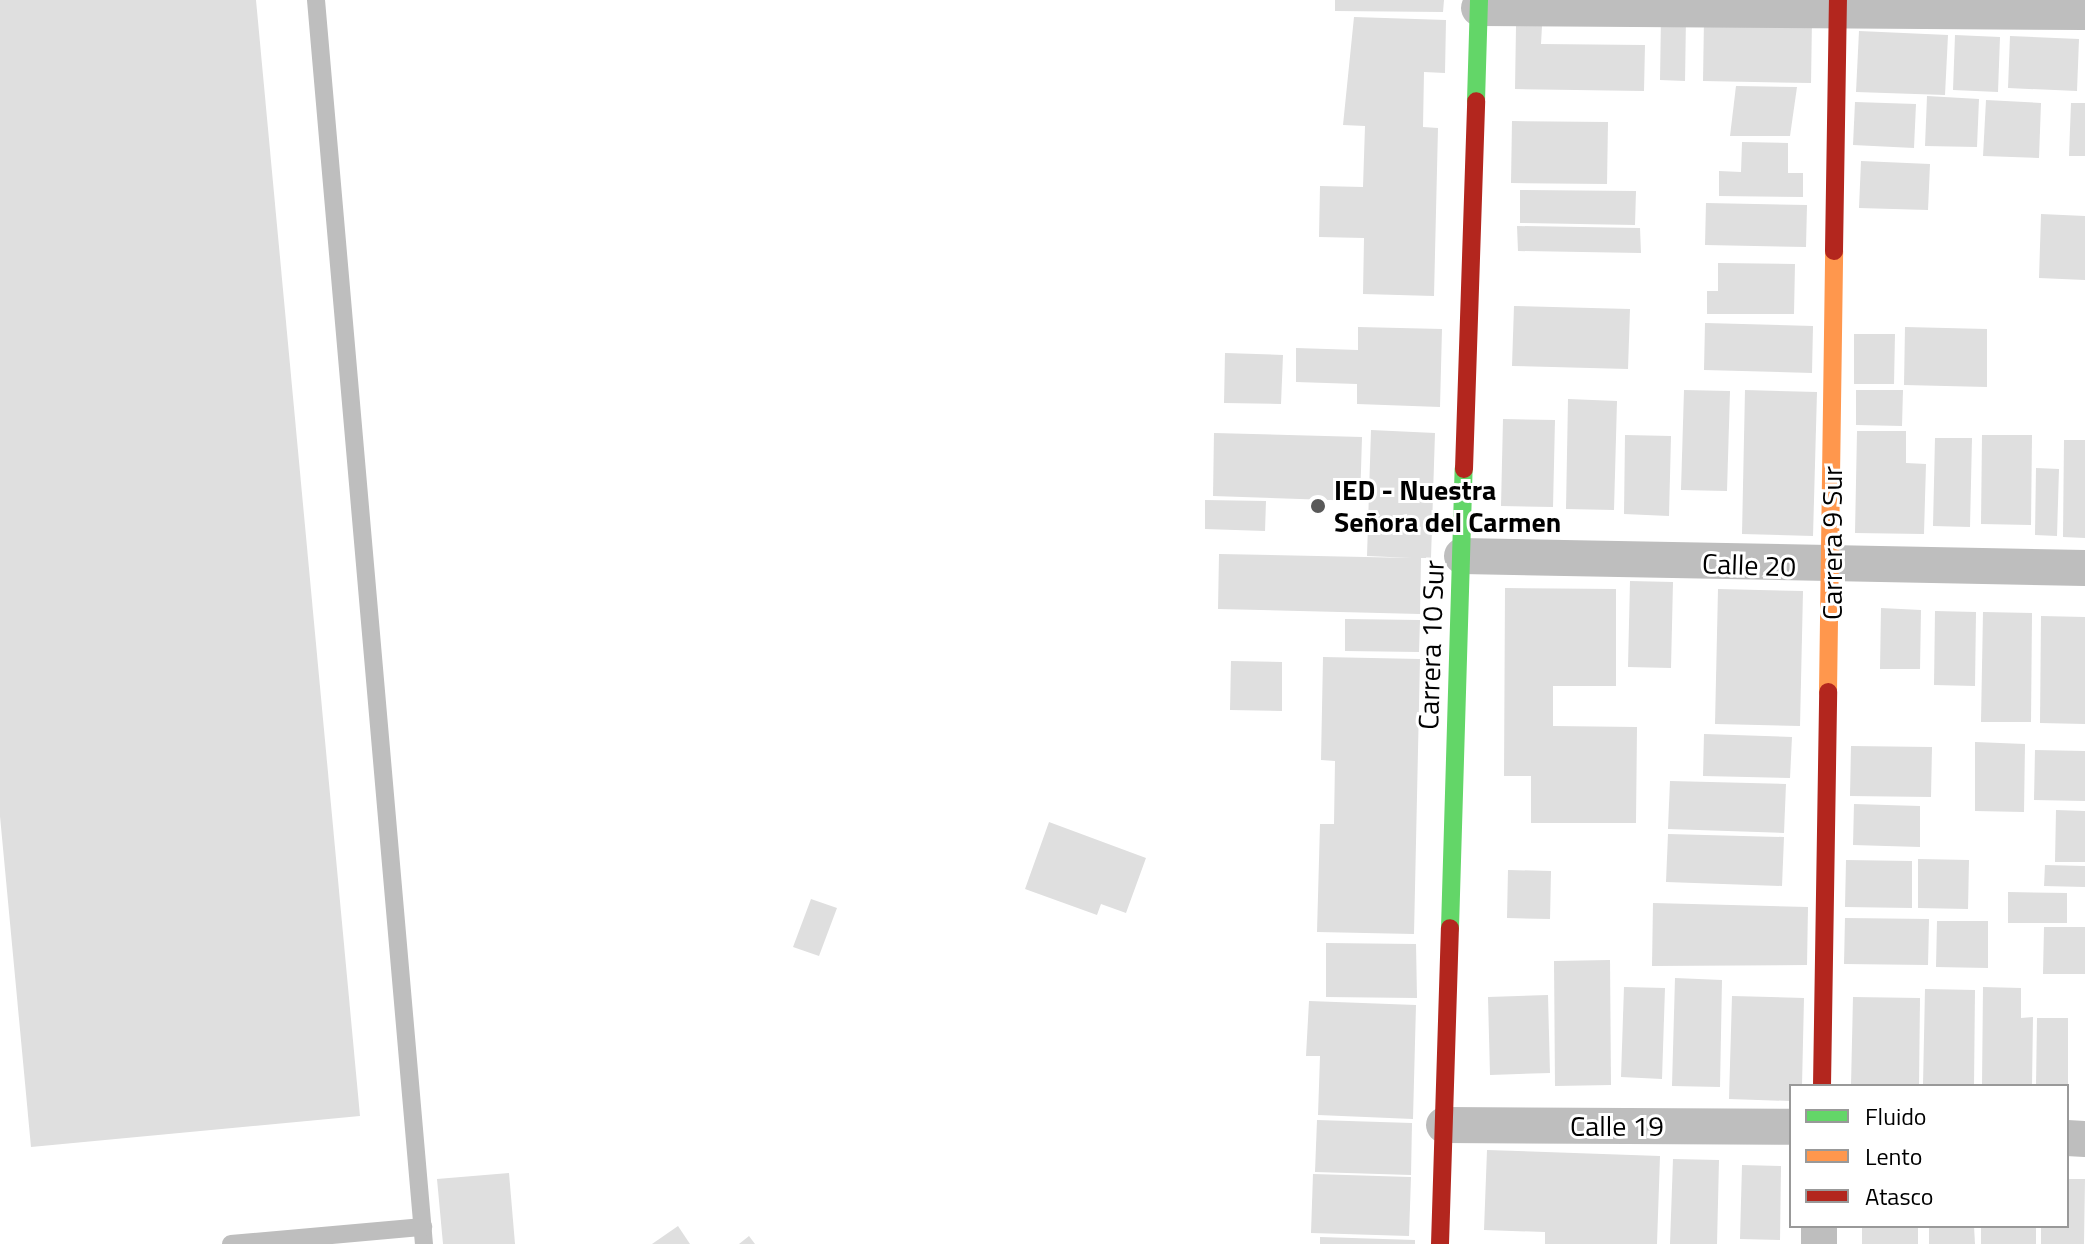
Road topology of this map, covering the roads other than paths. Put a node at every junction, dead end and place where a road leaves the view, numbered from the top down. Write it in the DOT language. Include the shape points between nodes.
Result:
graph roads {
  1 [pos="316,0"];
  2 [pos="1479,4"];
  3 [pos="1838,6"];
  4 [pos="2085,12"];
  5 [pos="1462,556"];
  6 [pos="1832,568"];
  7 [pos="2085,568"];
  8 [pos="1822,1084"];
  9 [pos="1444,1125"];
  10 [pos="1789,1127"];
  11 [pos="424,1235"];
  12 [pos="296,1241"];
  13 [pos="231,1244"];
  14 [pos="1440,1244"];
  1 -- 11 [label="lane"];
  2 -- 3 [label="street"];
  2 -- 5 [label="street, Carrera 10 Sur"];
  3 -- 4 [label="street"];
  3 -- 6 [label="street, Carrera 9 Sur"];
  5 -- 6 [label="street, Calle 20"];
  5 -- 9 [label="street, Carrera 10 Sur"];
  6 -- 7 [label="street, Calle 20"];
  6 -- 8 [label="street, Carrera 9 Sur"];
  9 -- 10 [label="street, Calle 19"];
  9 -- 14 [label="street, Carrera 10 Sur"];
  11 -- 12 [label="lane"];
  12 -- 13 [label="lane"];
}
